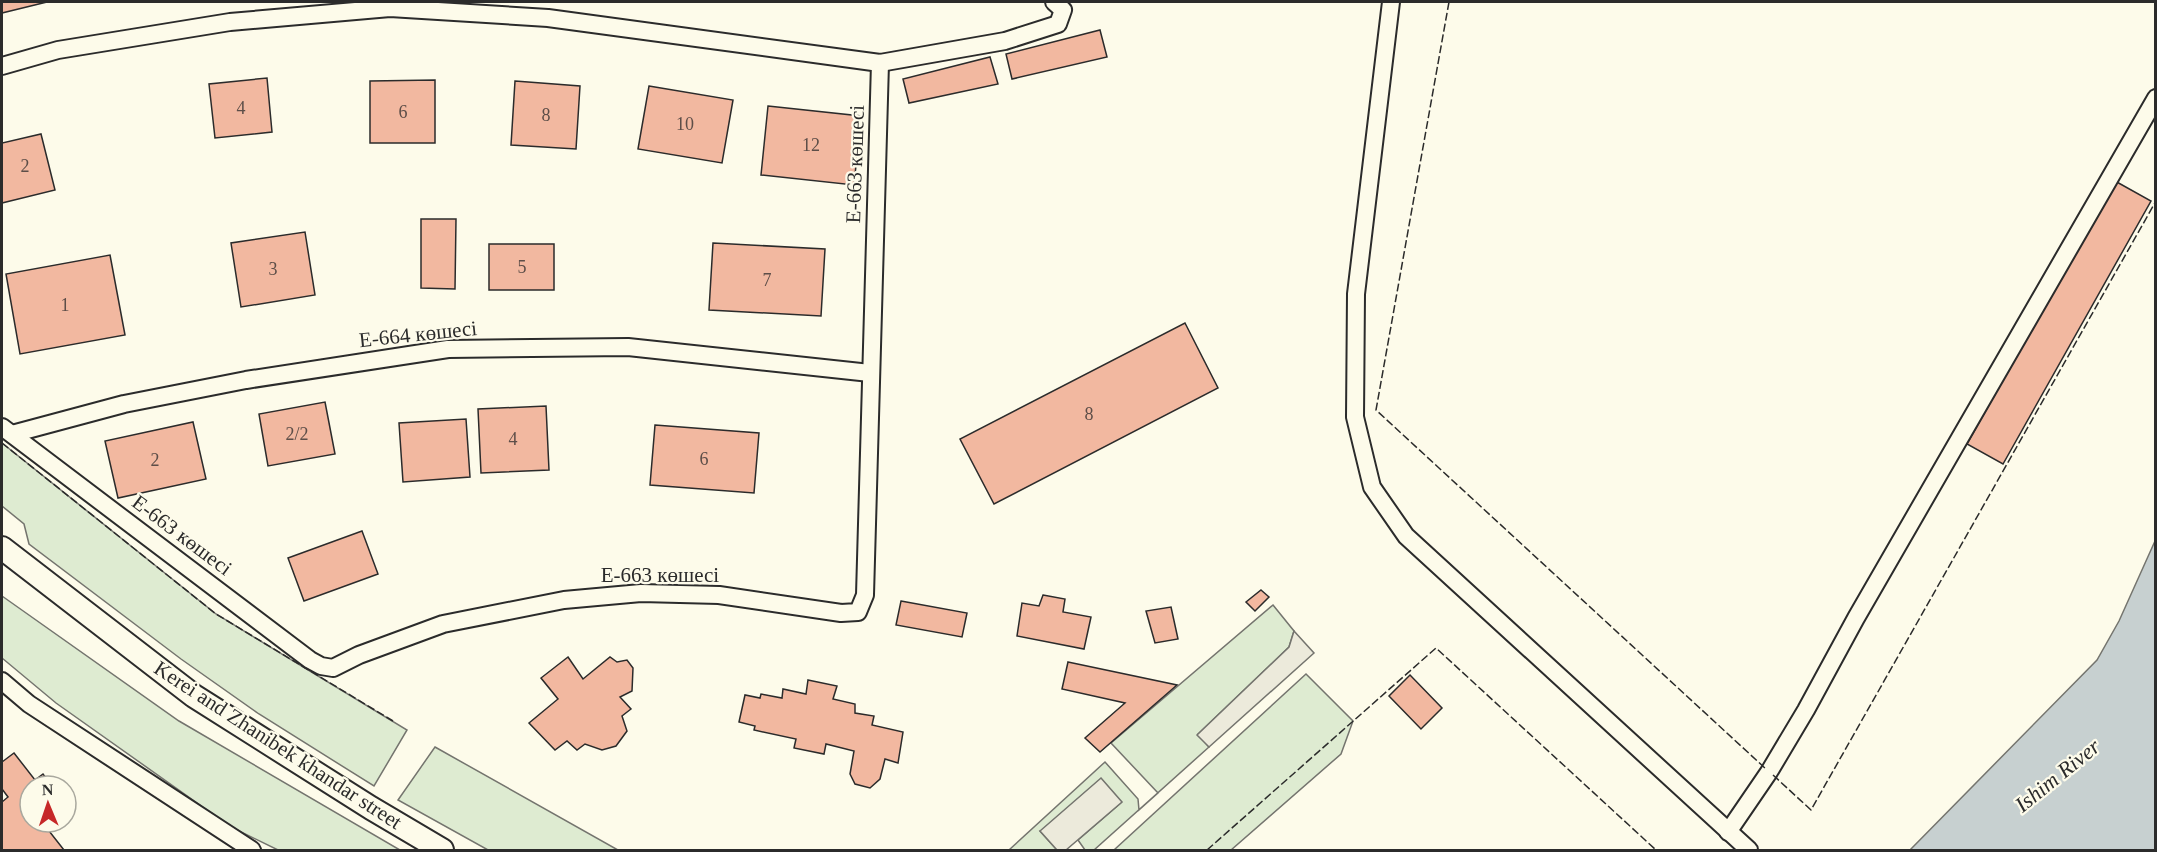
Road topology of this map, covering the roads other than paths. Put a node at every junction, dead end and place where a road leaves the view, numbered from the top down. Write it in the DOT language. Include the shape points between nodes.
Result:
graph roads {
  1 [pos="1054,2"];
  2 [pos="1391,2"];
  3 [pos="880,63"];
  4 [pos="2,66"];
  5 [pos="2156,98"];
  6 [pos="870,373"];
  7 [pos="7,430"];
  8 [pos="2,548"];
  9 [pos="2,681"];
  10 [pos="1728,832"];
  11 [pos="252,850"];
  12 [pos="442,850"];
  13 [pos="1749,850"];
  1 -- 3 [label="street" via="1063,10 1058,24 1005,41"];
  2 -- 10 [label="street" via="1356,294 1355,417 1372,487 1406,536"];
  3 -- 4 [label="street" via="548,18 390,9 230,22 58,50"];
  3 -- 6 [label="street, Е-663 көшесі"];
  5 -- 10 [label="street" via="1806,710"];
  6 -- 7 [label="street, Е-664 көшесі" via="628,347 448,349 246,380"];
  6 -- 7 [label="street, Е-663 көшесі" via="865,595 858,612 719,596 641,593 564,600 443,624 333,668 310,660"];
  8 -- 12 [label="main road, Kerei and Zhanibek khandar street" via="194,696"];
  9 -- 11 [label="street" via="29,704"];
  10 -- 13 [label="street"];
}
